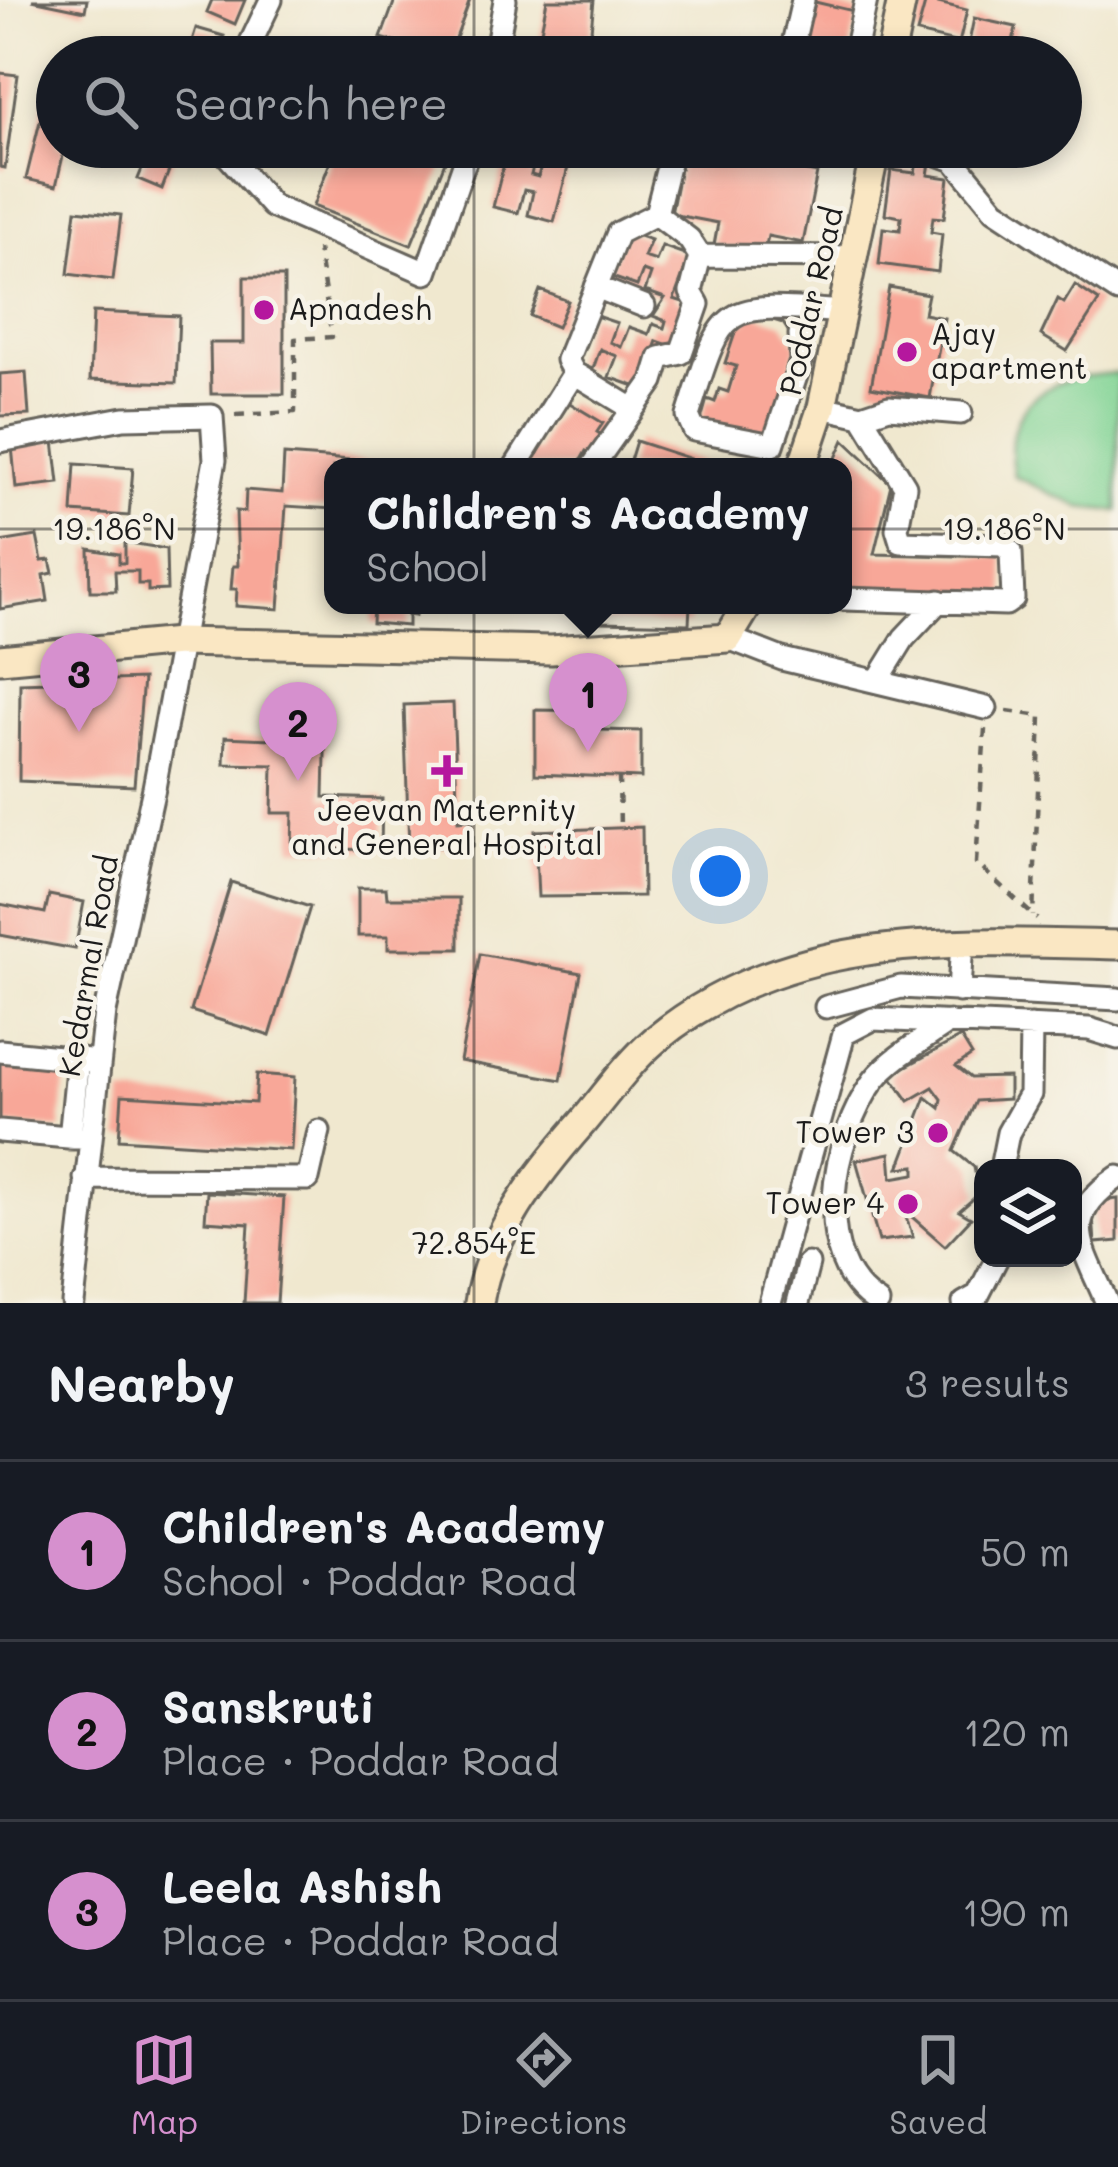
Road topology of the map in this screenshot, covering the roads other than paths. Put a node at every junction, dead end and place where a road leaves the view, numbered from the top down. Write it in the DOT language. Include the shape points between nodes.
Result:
graph roads {
  1 [pos="271,0"];
  2 [pos="505,0"];
  3 [pos="803,0"];
  4 [pos="866,0"];
  5 [pos="902,0"];
  6 [pos="254,36"];
  7 [pos="499,36"];
  8 [pos="795,36"];
  9 [pos="858,36"];
  10 [pos="894,36"];
  11 [pos="239,168"];
  12 [pos="463,168"];
  13 [pos="668,168"];
  14 [pos="872,168"];
  15 [pos="961,168"];
  16 [pos="656,214"];
  17 [pos="700,256"];
  18 [pos="856,256"];
  19 [pos="596,287"];
  20 [pos="1118,291"];
  21 [pos="644,306"];
  22 [pos="809,309"];
  23 [pos="844,312"];
  24 [pos="800,334"];
  25 [pos="574,373"];
  26 [pos="822,407"];
  27 [pos="633,410"];
  28 [pos="961,413"];
  29 [pos="862,416"];
  30 [pos="687,435"];
  31 [pos="0,440"];
  32 [pos="796,454"];
  33 [pos="520,458"];
  34 [pos="598,458"];
  35 [pos="852,599"];
  36 [pos="939,602"];
  37 [pos="743,614"];
  38 [pos="728,638"];
  39 [pos="178,642"];
  40 [pos="0,659"];
  41 [pos="878,680"];
  42 [pos="986,708"];
  43 [pos="962,941"];
  44 [pos="1118,945"];
  45 [pos="959,991"];
  46 [pos="1118,999"];
  47 [pos="826,1006"];
  48 [pos="949,1022"];
  49 [pos="1031,1026"];
  50 [pos="1118,1038"];
  51 [pos="0,1052"];
  52 [pos="89,1060"];
  53 [pos="0,1131"];
  54 [pos="319,1131"];
  55 [pos="81,1138"];
  56 [pos="1003,1159"];
  57 [pos="1118,1177"];
  58 [pos="85,1178"];
  59 [pos="808,1264"];
  60 [pos="992,1267"];
  61 [pos="73,1303"];
  62 [pos="478,1303"];
  63 [pos="770,1303"];
  64 [pos="797,1303"];
  65 [pos="878,1303"];
  66 [pos="964,1303"];
  67 [pos="1111,1303"];
  1 -- 6 [label="street"];
  2 -- 7 [label="street"];
  3 -- 8 [label="street"];
  4 -- 9 [label="street"];
  5 -- 10 [label="street"];
  11 -- 12 [label="street" via="272,206 426,273"];
  13 -- 16 [label="street"];
  14 -- 18 [label="street, Poddar Road"];
  15 -- 20 [label="street" via="995,210"];
  16 -- 17 [label="street"];
  16 -- 19 [label="street" via="618,233"];
  17 -- 18 [label="street"];
  17 -- 27 [label="street" via="691,292 698,304 681,353 660,358"];
  18 -- 23 [label="street, Poddar Road"];
  19 -- 21 [label="street"];
  19 -- 25 [label="street" via="567,360"];
  22 -- 23 [label="street"];
  22 -- 24 [label="street" via="745,310 715,331 688,416 694,430 772,445 801,361"];
  22 -- 32 [label="street"];
  23 -- 26 [label="street, Poddar Road"];
  25 -- 27 [label="street"];
  25 -- 33 [label="street"];
  26 -- 29 [label="street"];
  26 -- 32 [label="street, Poddar Road"];
  27 -- 34 [label="street"];
  28 -- 29 [label="street" via="889,407"];
  29 -- 36 [label="street" via="905,486 901,542 1004,545 1011,552 1013,599 1006,604"];
  30 -- 32 [label="street"];
  31 -- 39 [label="street, Kedarmal Road" via="124,418 212,416 215,460"];
  35 -- 36 [label="street"];
  36 -- 41 [label="street"];
  37 -- 38 [label="street"];
  38 -- 39 [label="street" via="551,650"];
  38 -- 41 [label="street"];
  39 -- 40 [label="street"];
  39 -- 52 [label="street, Kedarmal Road"];
  41 -- 42 [label="street"];
  43 -- 44 [label="street"];
  43 -- 45 [label="street"];
  43 -- 62 [label="street" via="845,951 777,968 654,1041 550,1160 508,1223"];
  45 -- 46 [label="street"];
  45 -- 47 [label="street" via="901,987"];
  48 -- 49 [label="street"];
  48 -- 63 [label="street" via="873,1018 844,1034"];
  48 -- 65 [label="street" via="881,1072 862,1098 845,1149 833,1208 839,1260"];
  49 -- 50 [label="street"];
  49 -- 56 [label="street" via="1030,1094"];
  51 -- 52 [label="street"];
  52 -- 55 [label="street, Kedarmal Road"];
  53 -- 55 [label="street"];
  54 -- 58 [label="street" via="308,1179"];
  55 -- 58 [label="street, Kedarmal Road"];
  57 -- 67 [label="street" via="1090,1196 1079,1227"];
  58 -- 61 [label="street, Kedarmal Road"];
  59 -- 64 [label="street"];
  60 -- 66 [label="street"];
}
